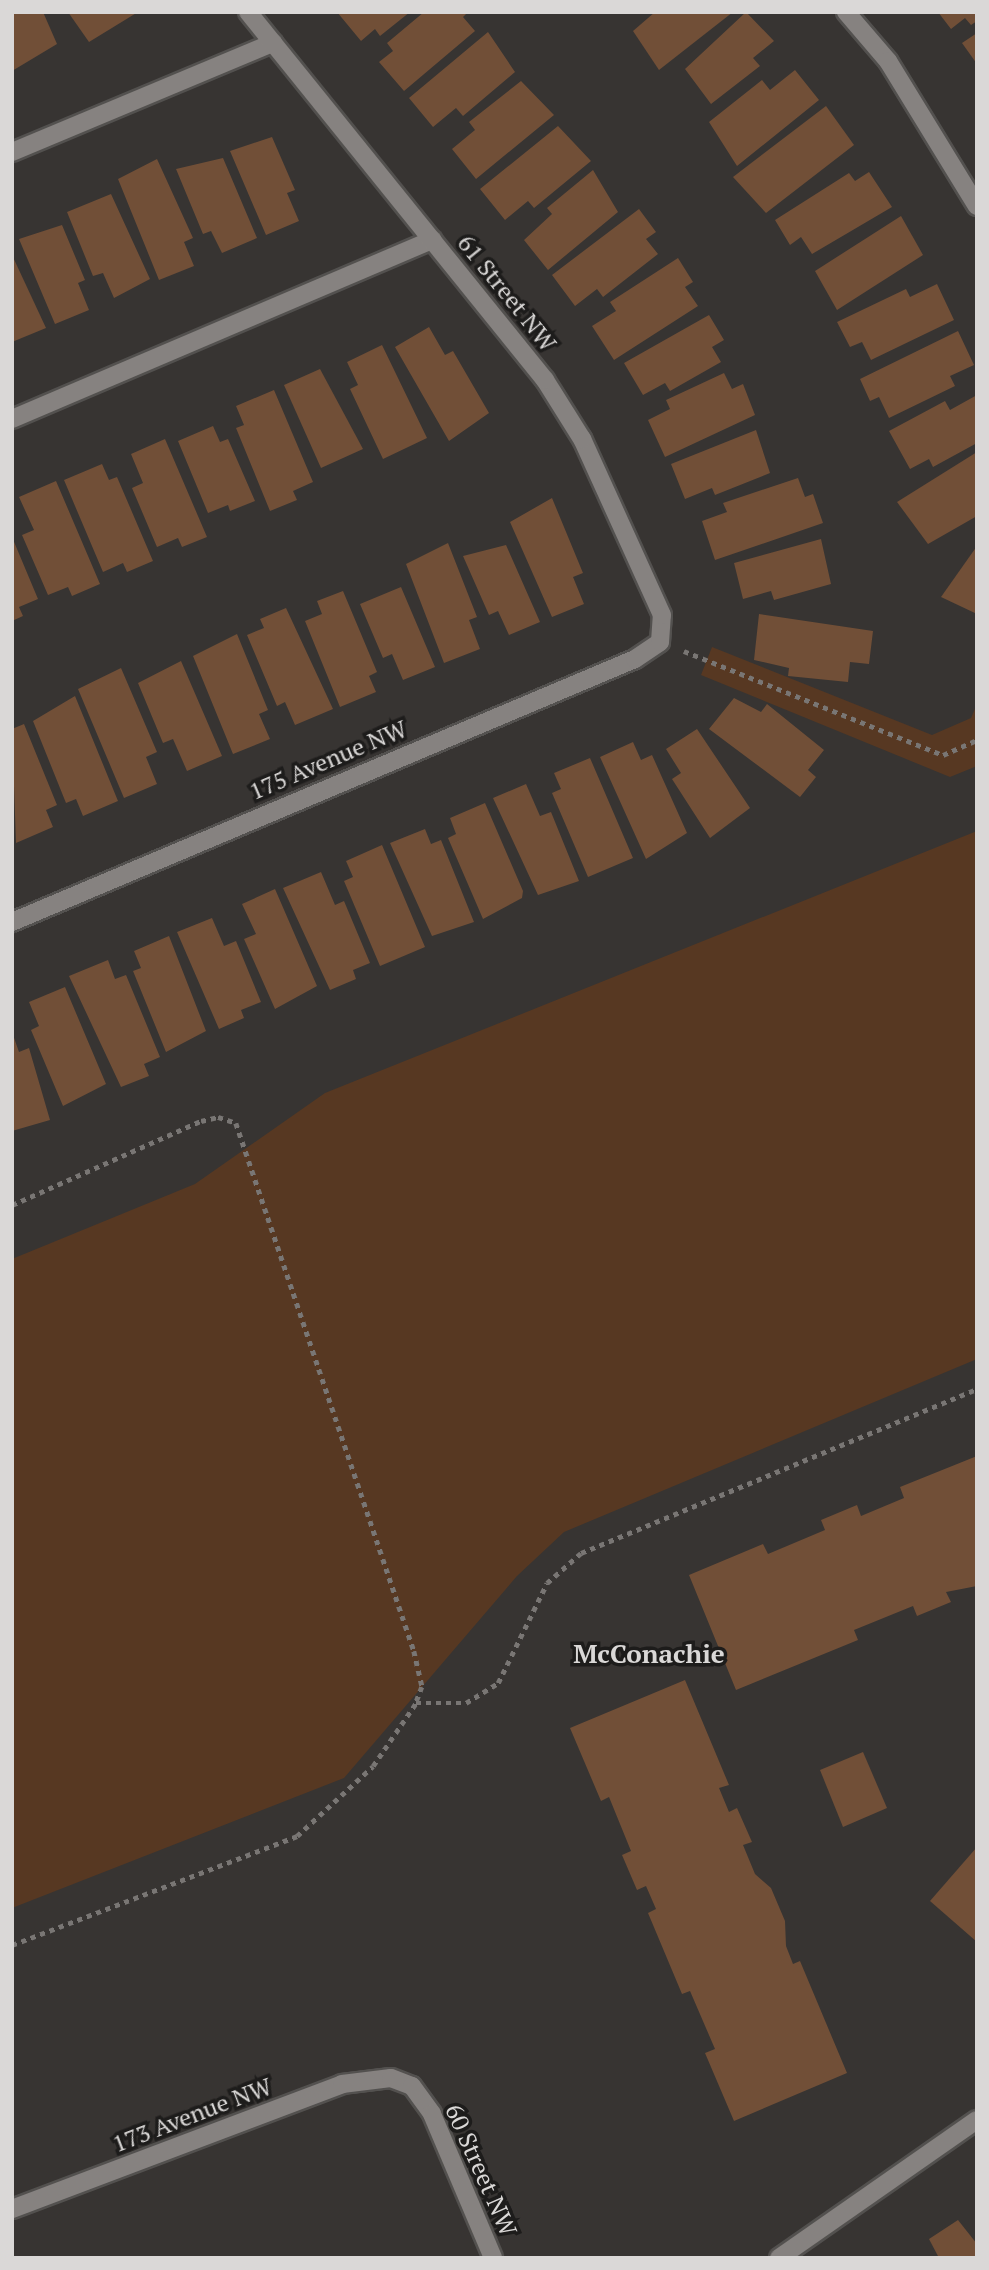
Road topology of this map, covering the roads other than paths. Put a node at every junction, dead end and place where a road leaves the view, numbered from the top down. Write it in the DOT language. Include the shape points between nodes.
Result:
graph roads {
  1 [pos="248,12"];
  2 [pos="846,12"];
  3 [pos="273,43"];
  4 [pos="12,152"];
  5 [pos="977,206"];
  6 [pos="432,240"];
  7 [pos="12,419"];
  8 [pos="660,642"];
  9 [pos="12,922"];
  10 [pos="391,2078"];
  11 [pos="977,2120"];
  12 [pos="12,2209"];
  13 [pos="493,2258"];
  14 [pos="779,2258"];
  1 -- 3 [label="street, 61 Street NW"];
  2 -- 5 [label="street" via="888,61"];
  3 -- 4 [label="street"];
  3 -- 6 [label="street, 61 Street NW"];
  6 -- 7 [label="street"];
  6 -- 8 [label="street, 61 Street NW" via="545,380 582,439 662,615"];
  8 -- 9 [label="street, 175 Avenue NW" via="635,659"];
  10 -- 12 [label="street, 173 Avenue NW" via="342,2084"];
  10 -- 13 [label="street, 60 Street NW" via="412,2086 432,2114"];
  11 -- 14 [label="street"];
}
